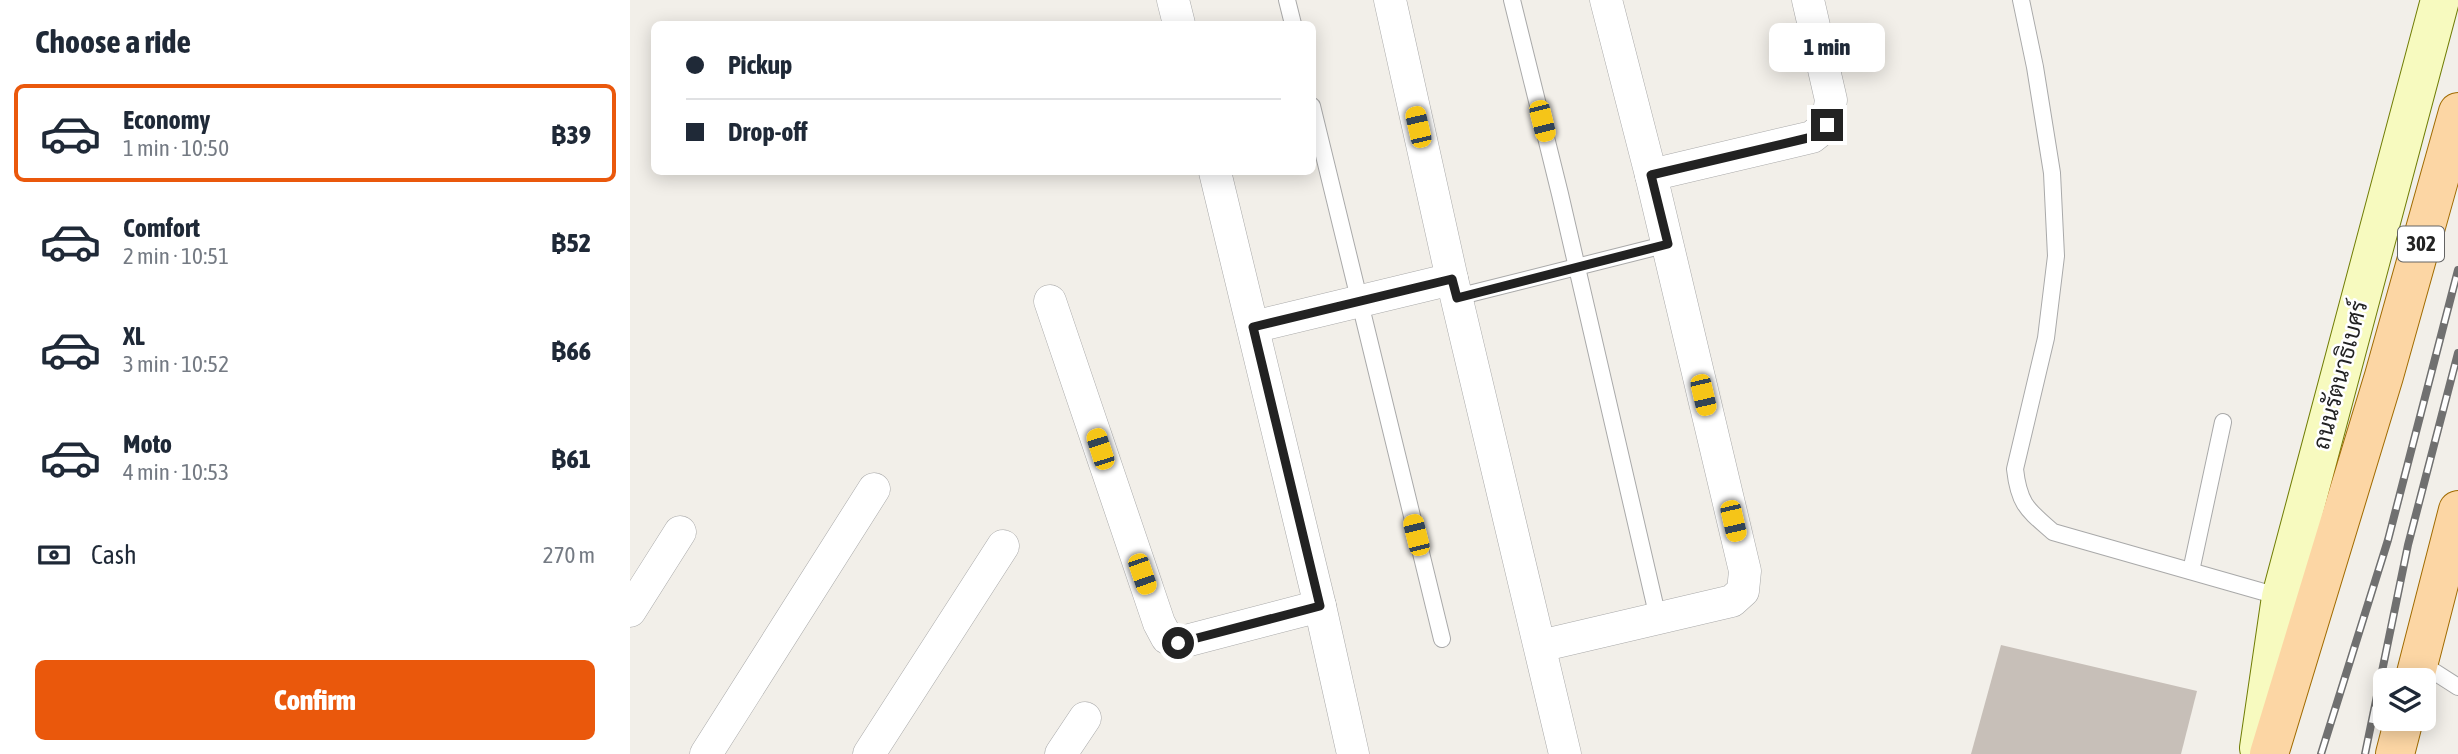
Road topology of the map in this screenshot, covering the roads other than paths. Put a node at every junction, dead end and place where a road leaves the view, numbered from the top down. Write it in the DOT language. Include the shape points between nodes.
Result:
graph roads {
  1 [pos="1173,0"];
  2 [pos="1287,0"];
  3 [pos="1390,0"];
  4 [pos="1512,0"];
  5 [pos="1606,0"];
  6 [pos="1808,0"];
  7 [pos="2021,0"];
  8 [pos="2440,0"];
  9 [pos="1178,21"];
  10 [pos="1292,21"];
  11 [pos="2458,111"];
  12 [pos="1316,123"];
  13 [pos="1216,175"];
  14 [pos="1651,175"];
  15 [pos="1668,244"];
  16 [pos="1577,268"];
  17 [pos="1454,288"];
  18 [pos="1050,300"];
  19 [pos="1359,302"];
  20 [pos="1253,327"];
  21 [pos="2223,422"];
  22 [pos="874,489"];
  23 [pos="2456,528"];
  24 [pos="680,532"];
  25 [pos="1003,546"];
  26 [pos="2191,571"];
  27 [pos="2281,597"];
  28 [pos="1320,606"];
  29 [pos="630,611"];
  30 [pos="1658,618"];
  31 [pos="1442,639"];
  32 [pos="1540,646"];
  33 [pos="2417,668"];
  34 [pos="2436,679"];
  35 [pos="2458,687"];
  36 [pos="1085,718"];
  37 [pos="2401,731"];
  38 [pos="706,754"];
  39 [pos="869,754"];
  40 [pos="1061,754"];
  41 [pos="1353,754"];
  42 [pos="1565,754"];
  43 [pos="2258,754"];
  44 [pos="2269,754"];
  45 [pos="2395,754"];
  1 -- 9 [label="street"];
  2 -- 10 [label="lane"];
  3 -- 17 [label="street"];
  4 -- 16 [label="lane"];
  5 -- 14 [label="street"];
  6 -- 14 [label="street" via="1831,100 1827,125 1812,137"];
  7 -- 26 [label="lane" via="2052,173 2056,256 2046,338 2015,470 2017,488 2026,508 2053,532"];
  8 -- 27 [label="main road, ถนนรัตนาธิเบศร์ / 302"];
  11 -- 44 [label="main road, ถนนรัตนาธิเบศร์ / 302" via="2384,376"];
  12 -- 19 [label="lane"];
  13 -- 20 [label="street"];
  14 -- 15 [label="street"];
  15 -- 16 [label="lane"];
  15 -- 30 [label="street" via="1745,571 1743,591 1732,601"];
  16 -- 17 [label="lane"];
  16 -- 30 [label="lane"];
  17 -- 19 [label="street"];
  17 -- 32 [label="street"];
  18 -- 28 [label="street" via="1167,638 1178,643"];
  19 -- 20 [label="street"];
  19 -- 31 [label="lane"];
  20 -- 28 [label="street"];
  21 -- 26 [label="lane"];
  22 -- 38 [label="street"];
  23 -- 33 [label="main road"];
  24 -- 29 [label="street"];
  25 -- 39 [label="street"];
  26 -- 27 [label="lane"];
  27 -- 43 [label="main road, ถนนรัตนาธิเบศร์ / 302"];
  28 -- 41 [label="street"];
  30 -- 32 [label="street"];
  32 -- 42 [label="street"];
  34 -- 35 [label="lane"];
  36 -- 40 [label="street"];
  37 -- 45 [label="main road"];
}
